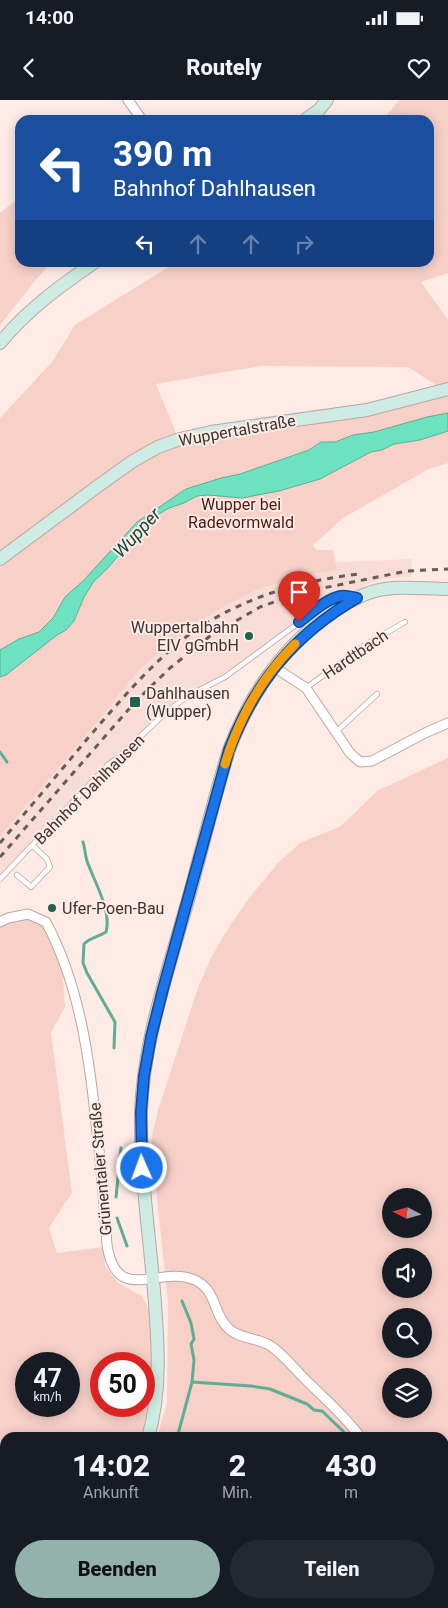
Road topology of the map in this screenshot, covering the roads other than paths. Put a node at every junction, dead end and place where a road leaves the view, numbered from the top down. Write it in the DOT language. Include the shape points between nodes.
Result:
graph roads {
  1 [pos="128,100"];
  2 [pos="323,105"];
  3 [pos="138,115"];
  4 [pos="311,115"];
  5 [pos="88,267"];
  6 [pos="0,343"];
  7 [pos="448,390"];
  8 [pos="0,559"];
  9 [pos="448,590"];
  10 [pos="357,598"];
  11 [pos="405,622"];
  12 [pos="274,666"];
  13 [pos="306,688"];
  14 [pos="377,694"];
  15 [pos="448,723"];
  16 [pos="336,732"];
  17 [pos="33,846"];
  18 [pos="17,875"];
  19 [pos="0,879"];
  20 [pos="0,922"];
  21 [pos="153,1278"];
  22 [pos="149,1432"];
  23 [pos="356,1432"];
  1 -- 3 [label="street"];
  2 -- 4 [label="main road"];
  5 -- 6 [label="main road" via="35,306"];
  7 -- 8 [label="main road, Wuppertalstraße" via="367,410 212,432 158,447 98,486"];
  9 -- 10 [label="main road" via="389,588"];
  10 -- 12 [label="main road" via="318,623"];
  10 -- 17 [label="lane, Bahnhof Dahlhausen" via="342,596 327,602 226,677 186,697 109,764"];
  11 -- 13 [label="lane, Hardtbach" via="362,647"];
  12 -- 13 [label="street, Hardtbach"];
  12 -- 21 [label="main road" via="248,706 229,750 151,1037 141,1132"];
  13 -- 16 [label="street, Hardtbach"];
  14 -- 16 [label="lane"];
  15 -- 16 [label="street, Hardtbach" via="366,762 354,758"];
  17 -- 18 [label="lane" via="47,859 50,867 31,887"];
  17 -- 19 [label="lane, Bahnhof Dahlhausen"];
  20 -- 21 [label="street, Grünentaler Straße" via="28,914 46,922 55,938 80,1014 91,1073 109,1255 121,1276"];
  21 -- 22 [label="main road" via="158,1369"];
  21 -- 23 [label="street" via="185,1276 202,1284 212,1295 228,1329 268,1344 281,1354"];
}
